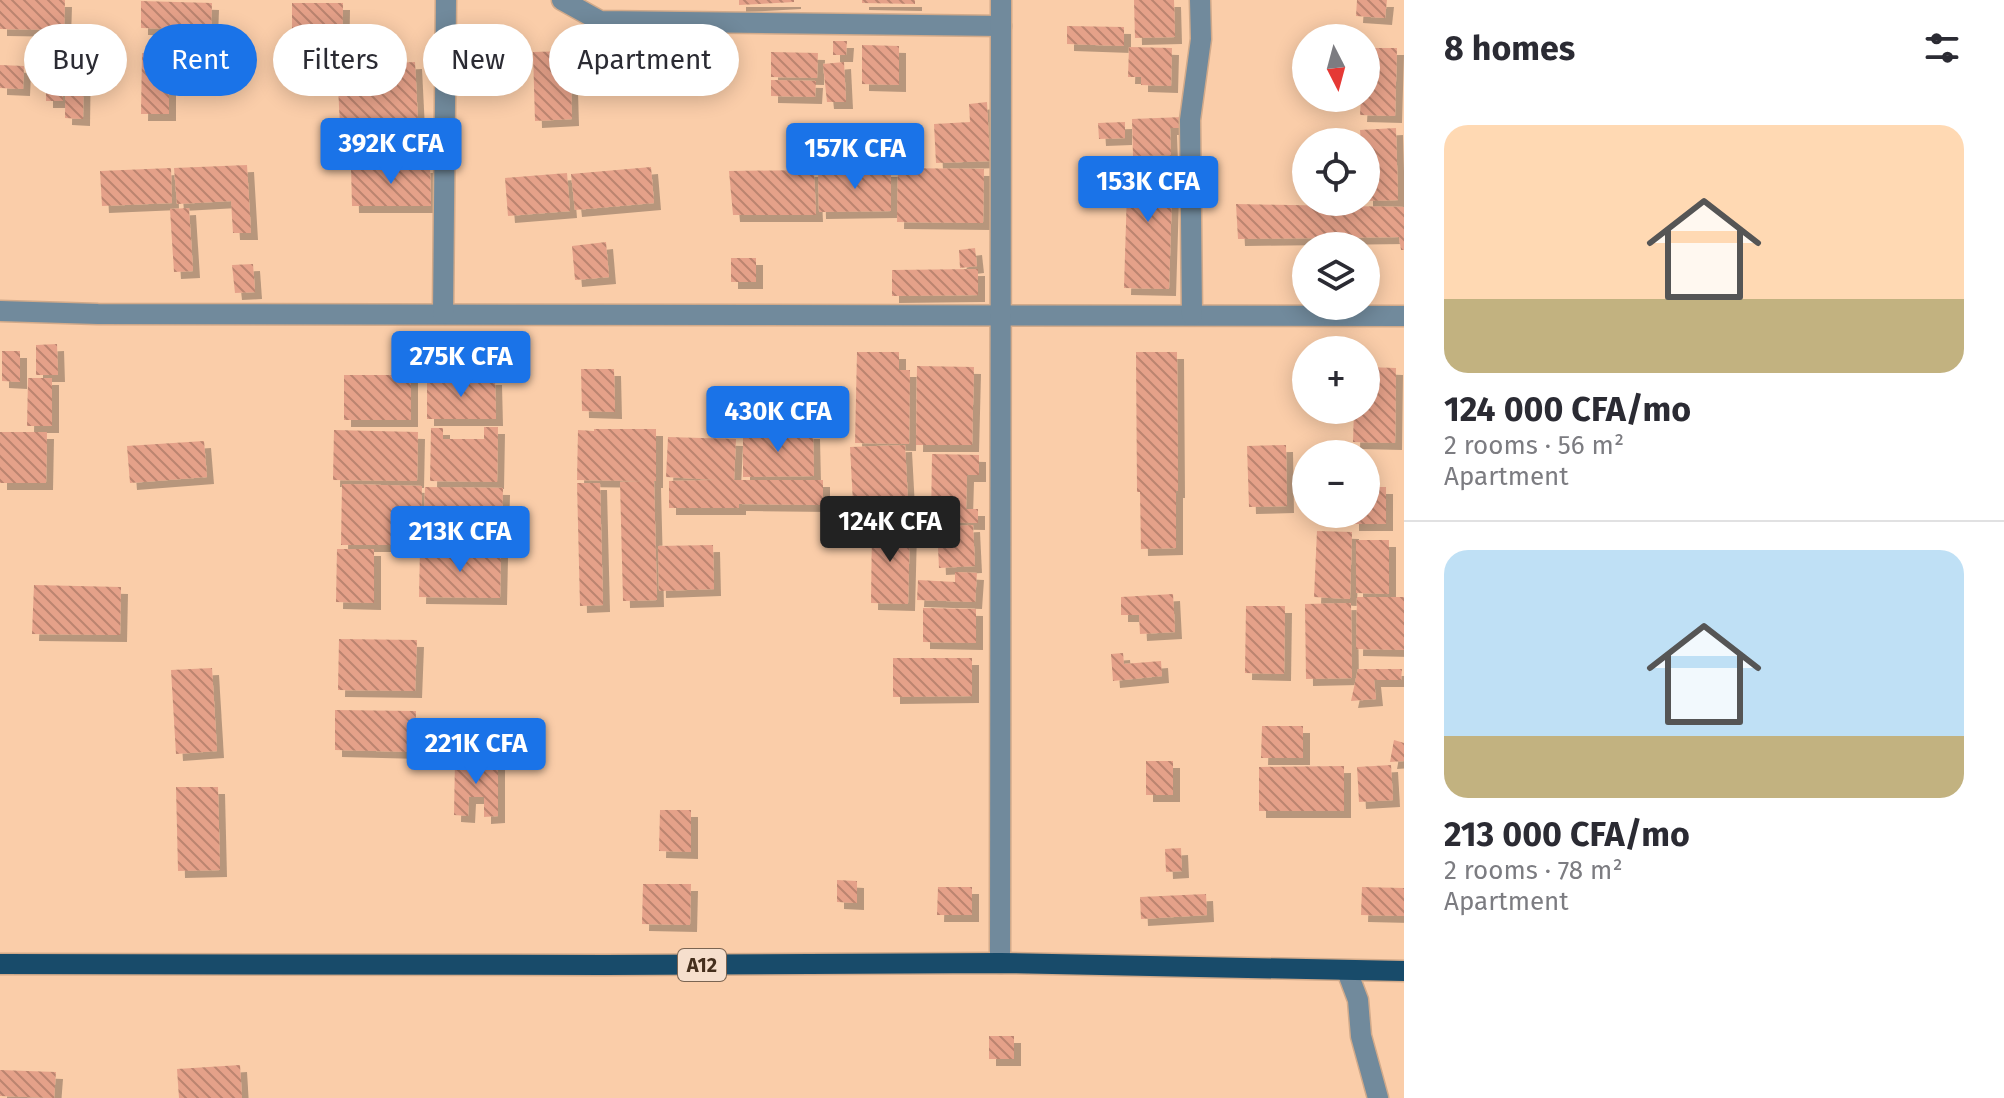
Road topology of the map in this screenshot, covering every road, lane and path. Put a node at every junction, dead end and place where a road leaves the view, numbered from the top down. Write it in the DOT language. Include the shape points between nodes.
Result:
graph roads {
  1 [pos="446,0"];
  2 [pos="562,0"];
  3 [pos="1001,0"];
  4 [pos="1200,0"];
  5 [pos="1001,26"];
  6 [pos="0,311"];
  7 [pos="443,314"];
  8 [pos="1001,315"];
  9 [pos="1192,315"];
  10 [pos="1404,316"];
  11 [pos="1000,963"];
  12 [pos="0,964"];
  13 [pos="1347,971"];
  14 [pos="1404,971"];
  15 [pos="1378,1098"];
  1 -- 7 [label="street"];
  2 -- 5 [label="street" via="600,21"];
  3 -- 5 [label="street"];
  4 -- 9 [label="street" via="1201,39 1190,120"];
  5 -- 8 [label="street"];
  6 -- 7 [label="street"];
  7 -- 8 [label="street"];
  8 -- 9 [label="street"];
  8 -- 11 [label="street"];
  9 -- 10 [label="street"];
  11 -- 12 [label="main road, A12"];
  11 -- 13 [label="main road, A12"];
  13 -- 14 [label="main road, A12"];
  13 -- 15 [label="street"];
}
